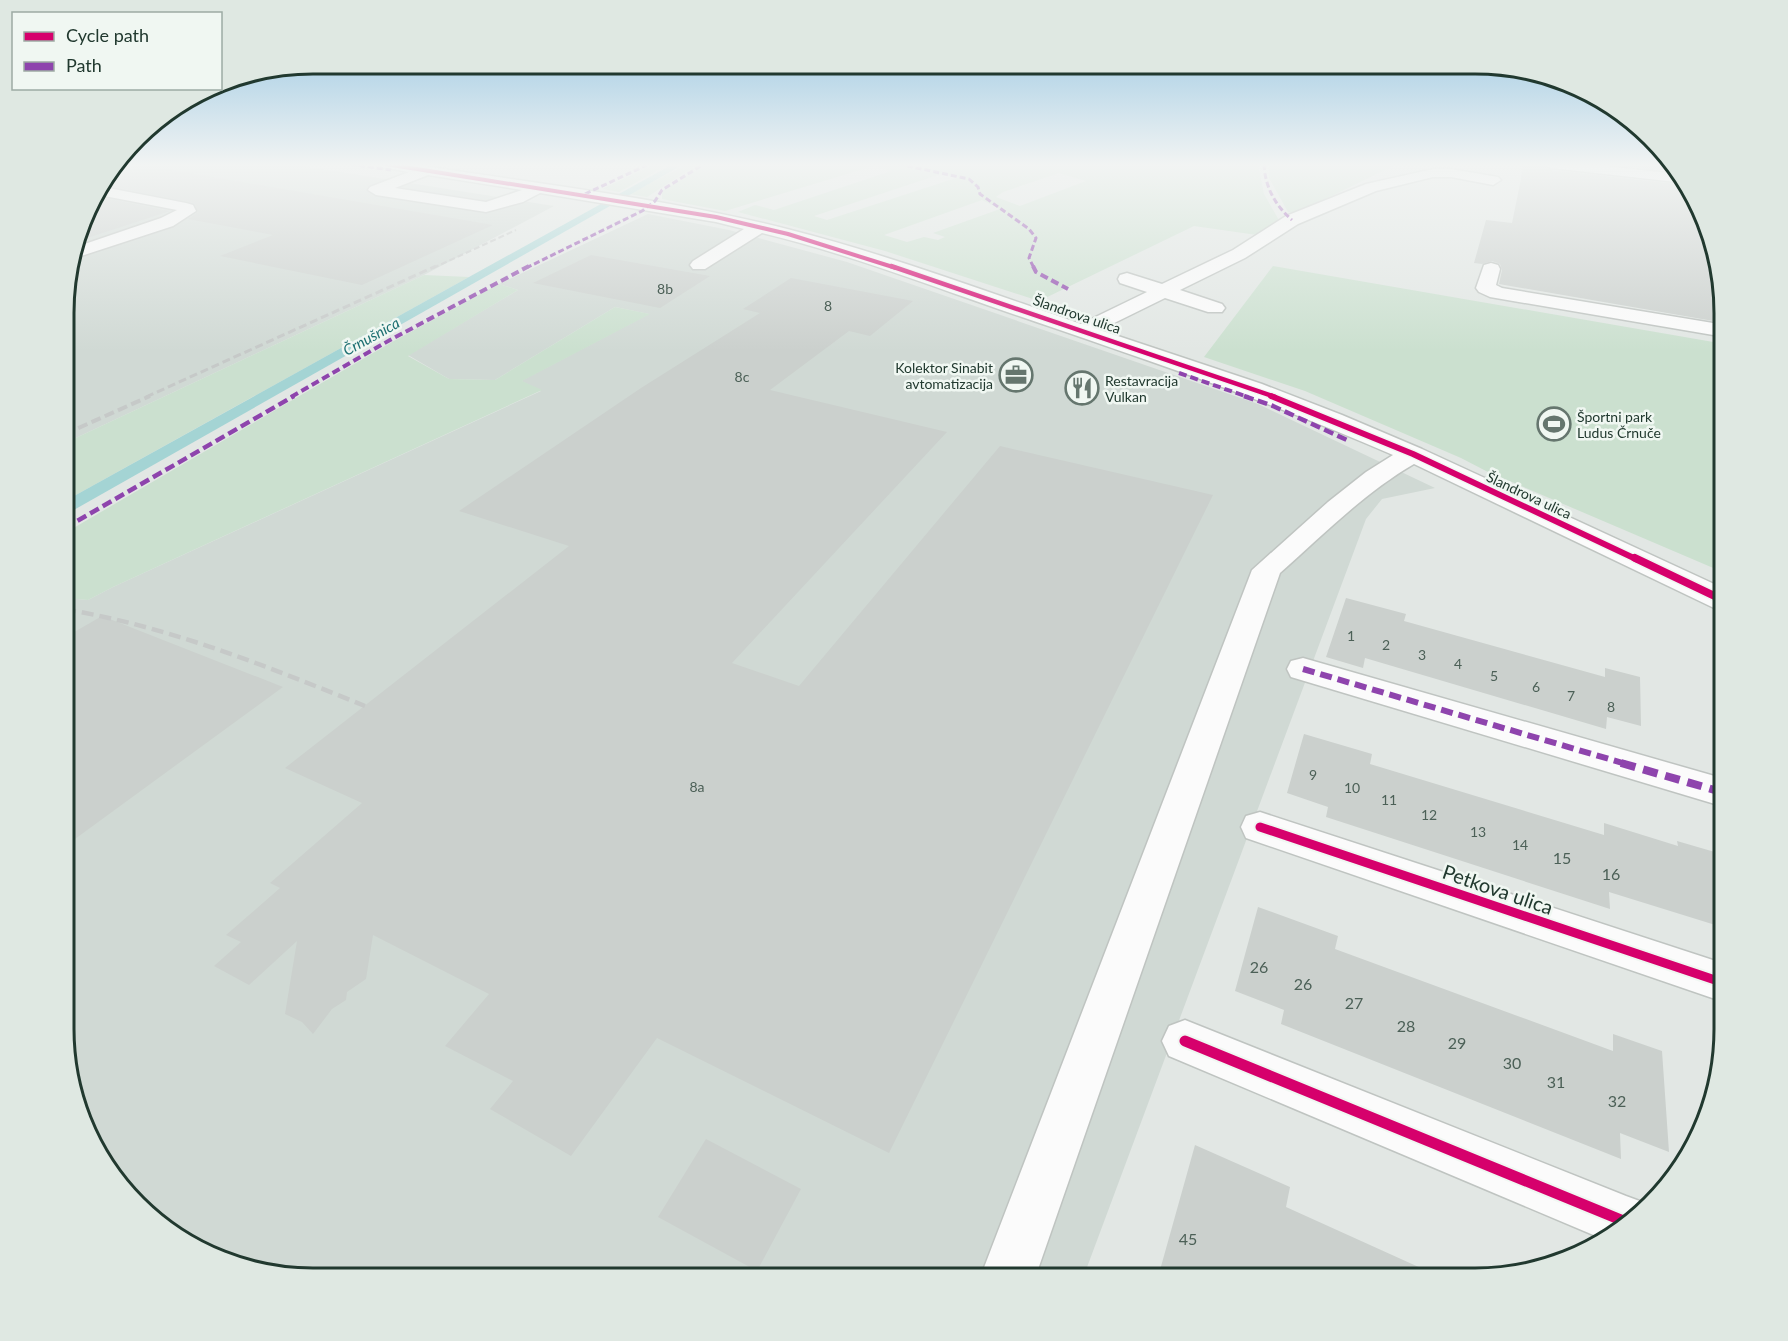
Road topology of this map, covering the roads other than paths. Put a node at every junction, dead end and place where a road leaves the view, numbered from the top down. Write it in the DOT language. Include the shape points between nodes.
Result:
graph roads {
  1 [pos="154,227"];
  2 [pos="759,227"];
  3 [pos="1282,227"];
  4 [pos="82,251"];
  5 [pos="699,265"];
  6 [pos="1491,269"];
  7 [pos="1127,279"];
  8 [pos="1164,290"];
  9 [pos="1215,308"];
  10 [pos="1714,329"];
  11 [pos="1084,330"];
  12 [pos="1278,375"];
  13 [pos="1254,388"];
  14 [pos="1413,454"];
  15 [pos="1714,596"];
  16 [pos="1302,669"];
  17 [pos="1714,790"];
  18 [pos="1260,827"];
  19 [pos="1714,978"];
  20 [pos="1185,1041"];
  21 [pos="1619,1219"];
  22 [pos="1011,1268"];
  1 -- 4 [label="street"];
  2 -- 5 [label="street"];
  2 -- 11 [label="street, Šlandrova ulica"];
  3 -- 8 [label="street" via="1239,254"];
  6 -- 10 [label="street" via="1486,288 1497,293"];
  7 -- 8 [label="street"];
  8 -- 9 [label="street"];
  8 -- 11 [label="street"];
  11 -- 13 [label="street, Šlandrova ulica"];
  12 -- 13 [label="street"];
  13 -- 14 [label="street, Šlandrova ulica"];
  14 -- 15 [label="street, Šlandrova ulica"];
  14 -- 22 [label="street" via="1339,508 1267,570"];
  16 -- 17 [label="street"];
  18 -- 19 [label="street, Petkova ulica"];
  20 -- 21 [label="street"];
}
